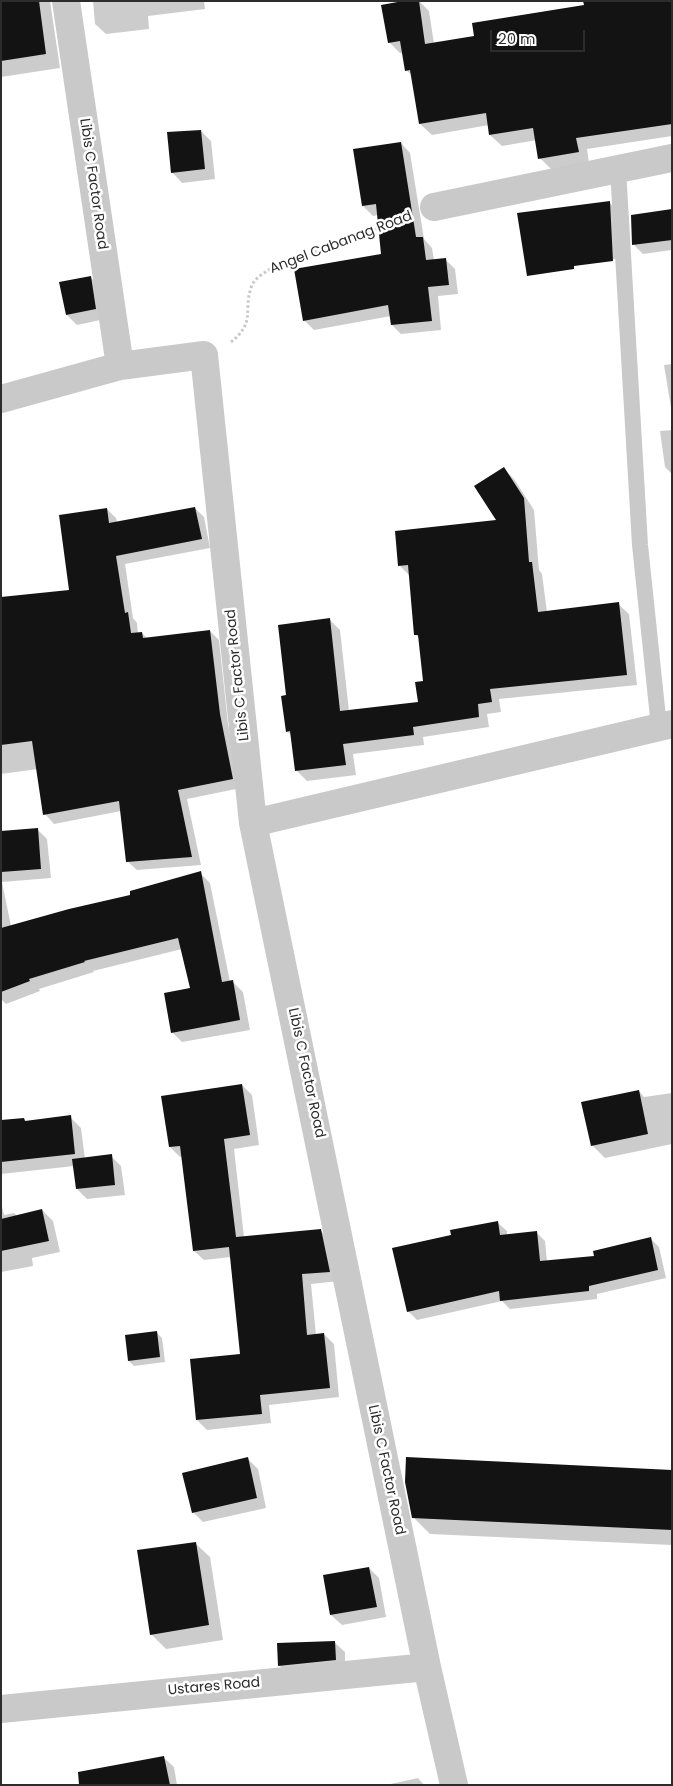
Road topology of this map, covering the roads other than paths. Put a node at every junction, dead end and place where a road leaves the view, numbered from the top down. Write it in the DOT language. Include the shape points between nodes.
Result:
graph roads {
  1 [pos="66,1"];
  2 [pos="672,158"];
  3 [pos="618,169"];
  4 [pos="434,207"];
  5 [pos="120,366"];
  6 [pos="1,399"];
  7 [pos="665,726"];
  8 [pos="253,824"];
  9 [pos="426,1667"];
  10 [pos="1,1709"];
  11 [pos="454,1785"];
  1 -- 5 [label="street, Libis C Factor Road"];
  2 -- 3 [label="street"];
  3 -- 4 [label="street"];
  3 -- 7 [label="lane" via="640,545"];
  5 -- 6 [label="street"];
  5 -- 8 [label="street, Libis C Factor Road" via="204,355"];
  7 -- 8 [label="street"];
  8 -- 9 [label="street, Libis C Factor Road"];
  9 -- 10 [label="street, Ustares Road"];
  9 -- 11 [label="street, Libis C Factor Road"];
}
